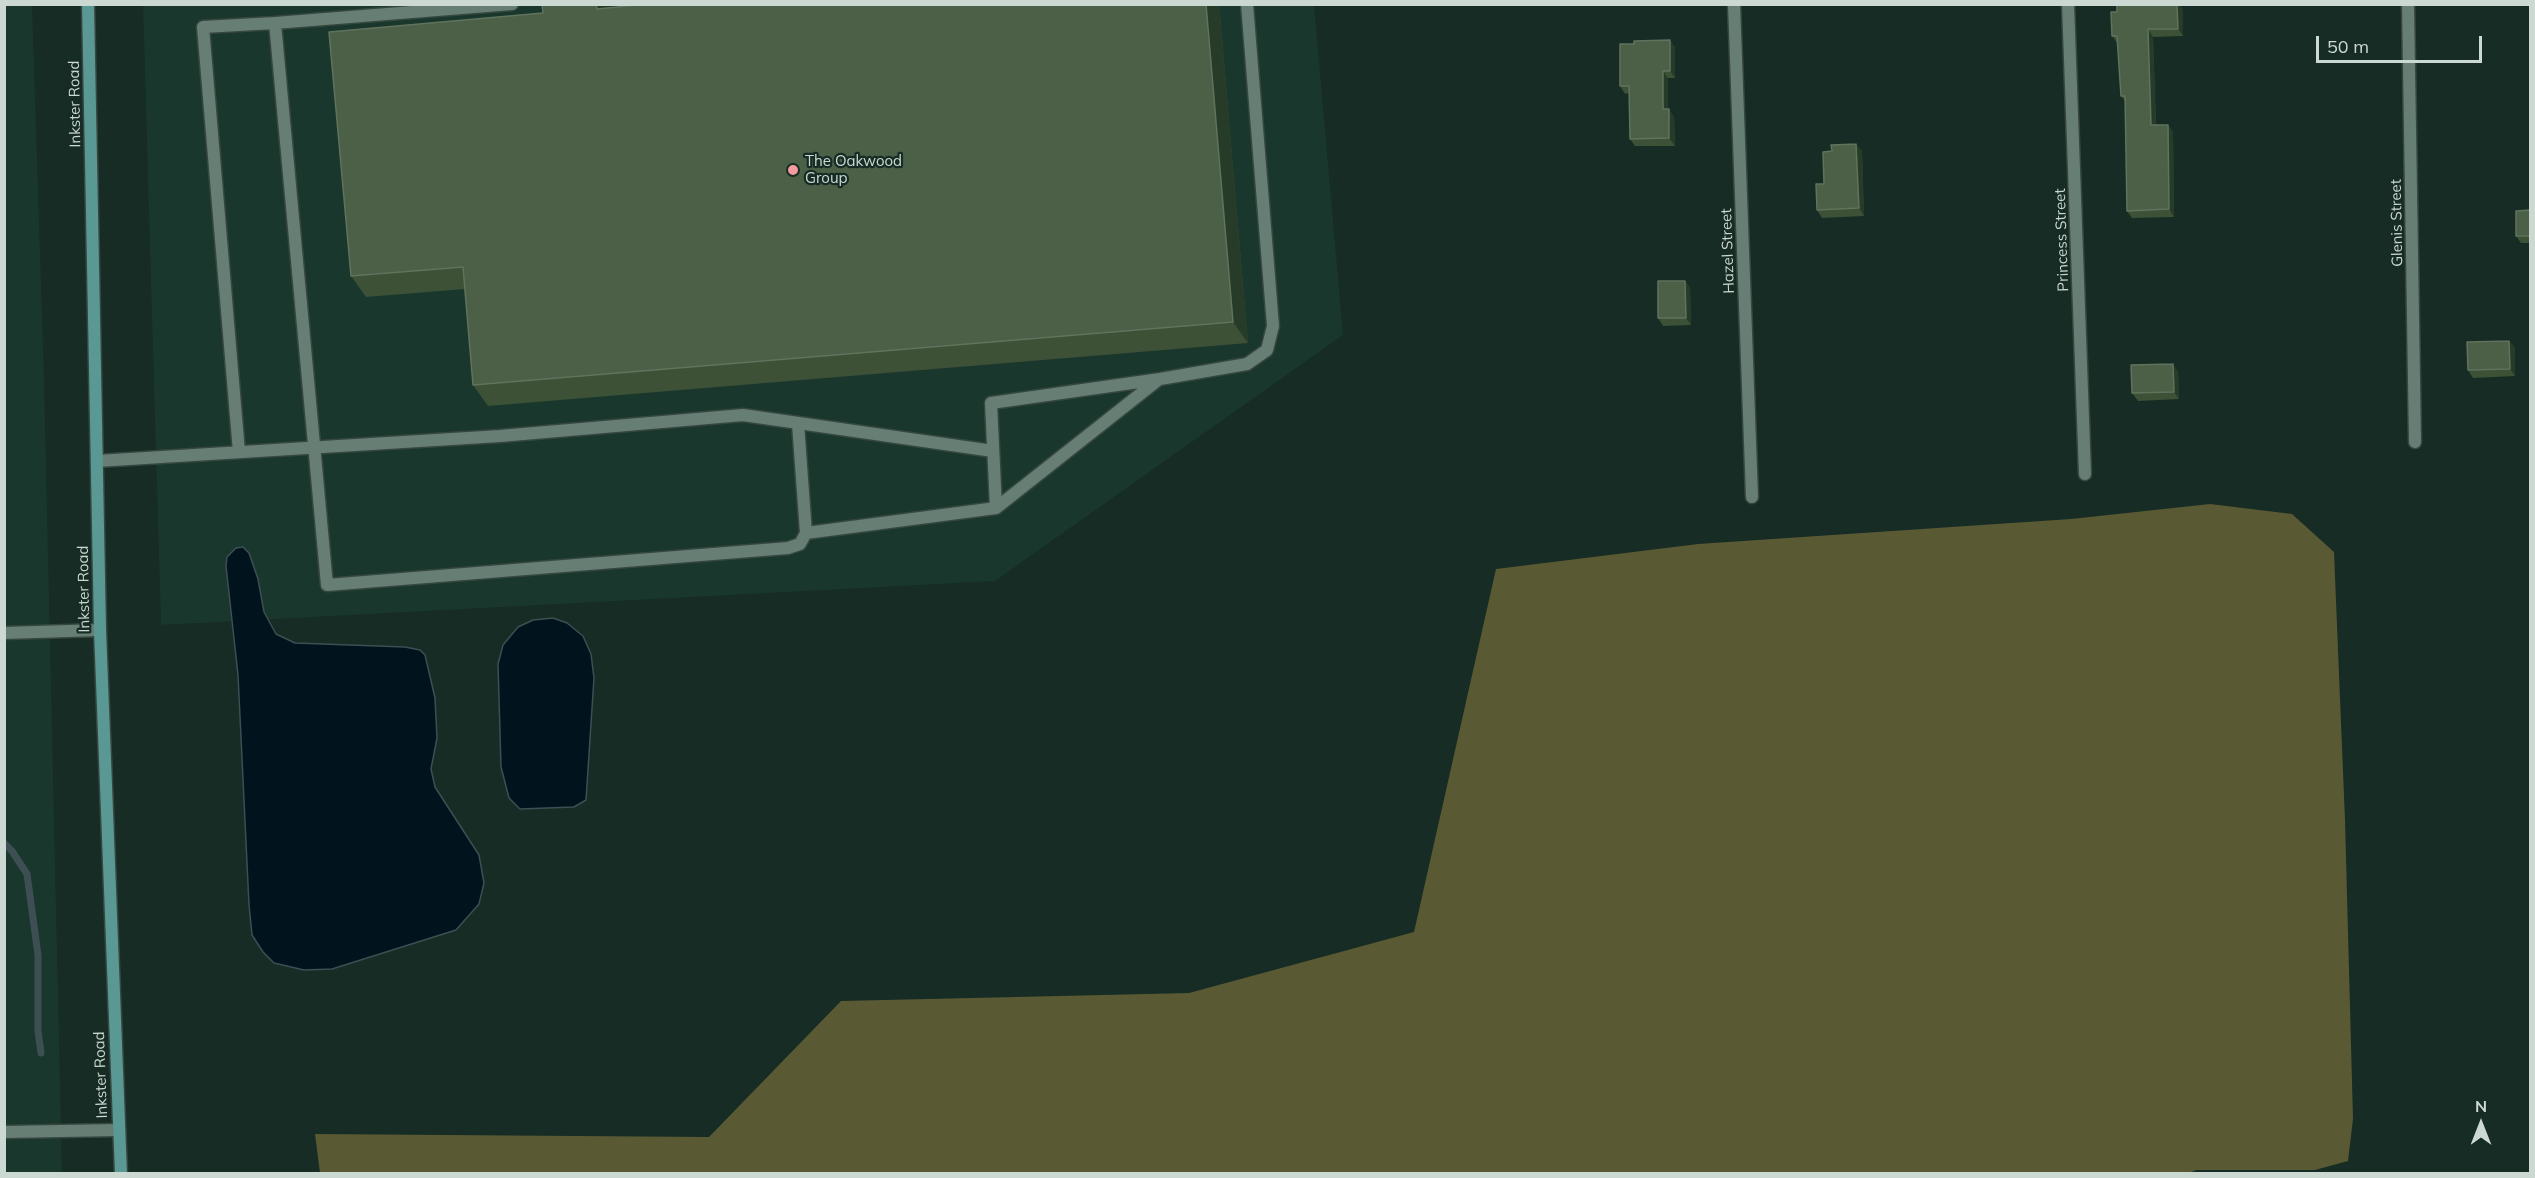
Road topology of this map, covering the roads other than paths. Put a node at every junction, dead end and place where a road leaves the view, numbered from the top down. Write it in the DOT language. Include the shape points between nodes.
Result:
graph roads {
  1 [pos="88,4"];
  2 [pos="512,4"];
  3 [pos="1247,4"];
  4 [pos="1734,4"];
  5 [pos="2068,4"];
  6 [pos="2408,4"];
  7 [pos="275,23"];
  8 [pos="1160,379"];
  9 [pos="798,424"];
  10 [pos="2415,442"];
  11 [pos="314,447"];
  12 [pos="993,451"];
  13 [pos="239,452"];
  14 [pos="97,461"];
  15 [pos="2085,474"];
  16 [pos="1752,497"];
  17 [pos="996,508"];
  18 [pos="806,533"];
  19 [pos="100,630"];
  20 [pos="4,633"];
  21 [pos="118,1130"];
  22 [pos="4,1132"];
  23 [pos="120,1173"];
  1 -- 14 [label="street, Inkster Road"];
  2 -- 7 [label="street"];
  3 -- 8 [label="street" via="1273,326 1267,350 1247,364"];
  4 -- 16 [label="street, Hazel Street"];
  5 -- 15 [label="street, Princess Street"];
  6 -- 10 [label="street, Glenis Street"];
  7 -- 11 [label="street"];
  7 -- 13 [label="street" via="203,27"];
  8 -- 12 [label="street" via="991,403"];
  8 -- 17 [label="street"];
  9 -- 11 [label="street" via="743,415"];
  9 -- 12 [label="street"];
  9 -- 18 [label="street"];
  11 -- 13 [label="street"];
  11 -- 18 [label="street" via="327,585 788,548 800,544"];
  12 -- 17 [label="street"];
  13 -- 14 [label="street"];
  14 -- 19 [label="street, Inkster Road"];
  17 -- 18 [label="street"];
  19 -- 20 [label="street"];
  19 -- 21 [label="street, Inkster Road"];
  21 -- 22 [label="street"];
  21 -- 23 [label="street, Inkster Road"];
}
